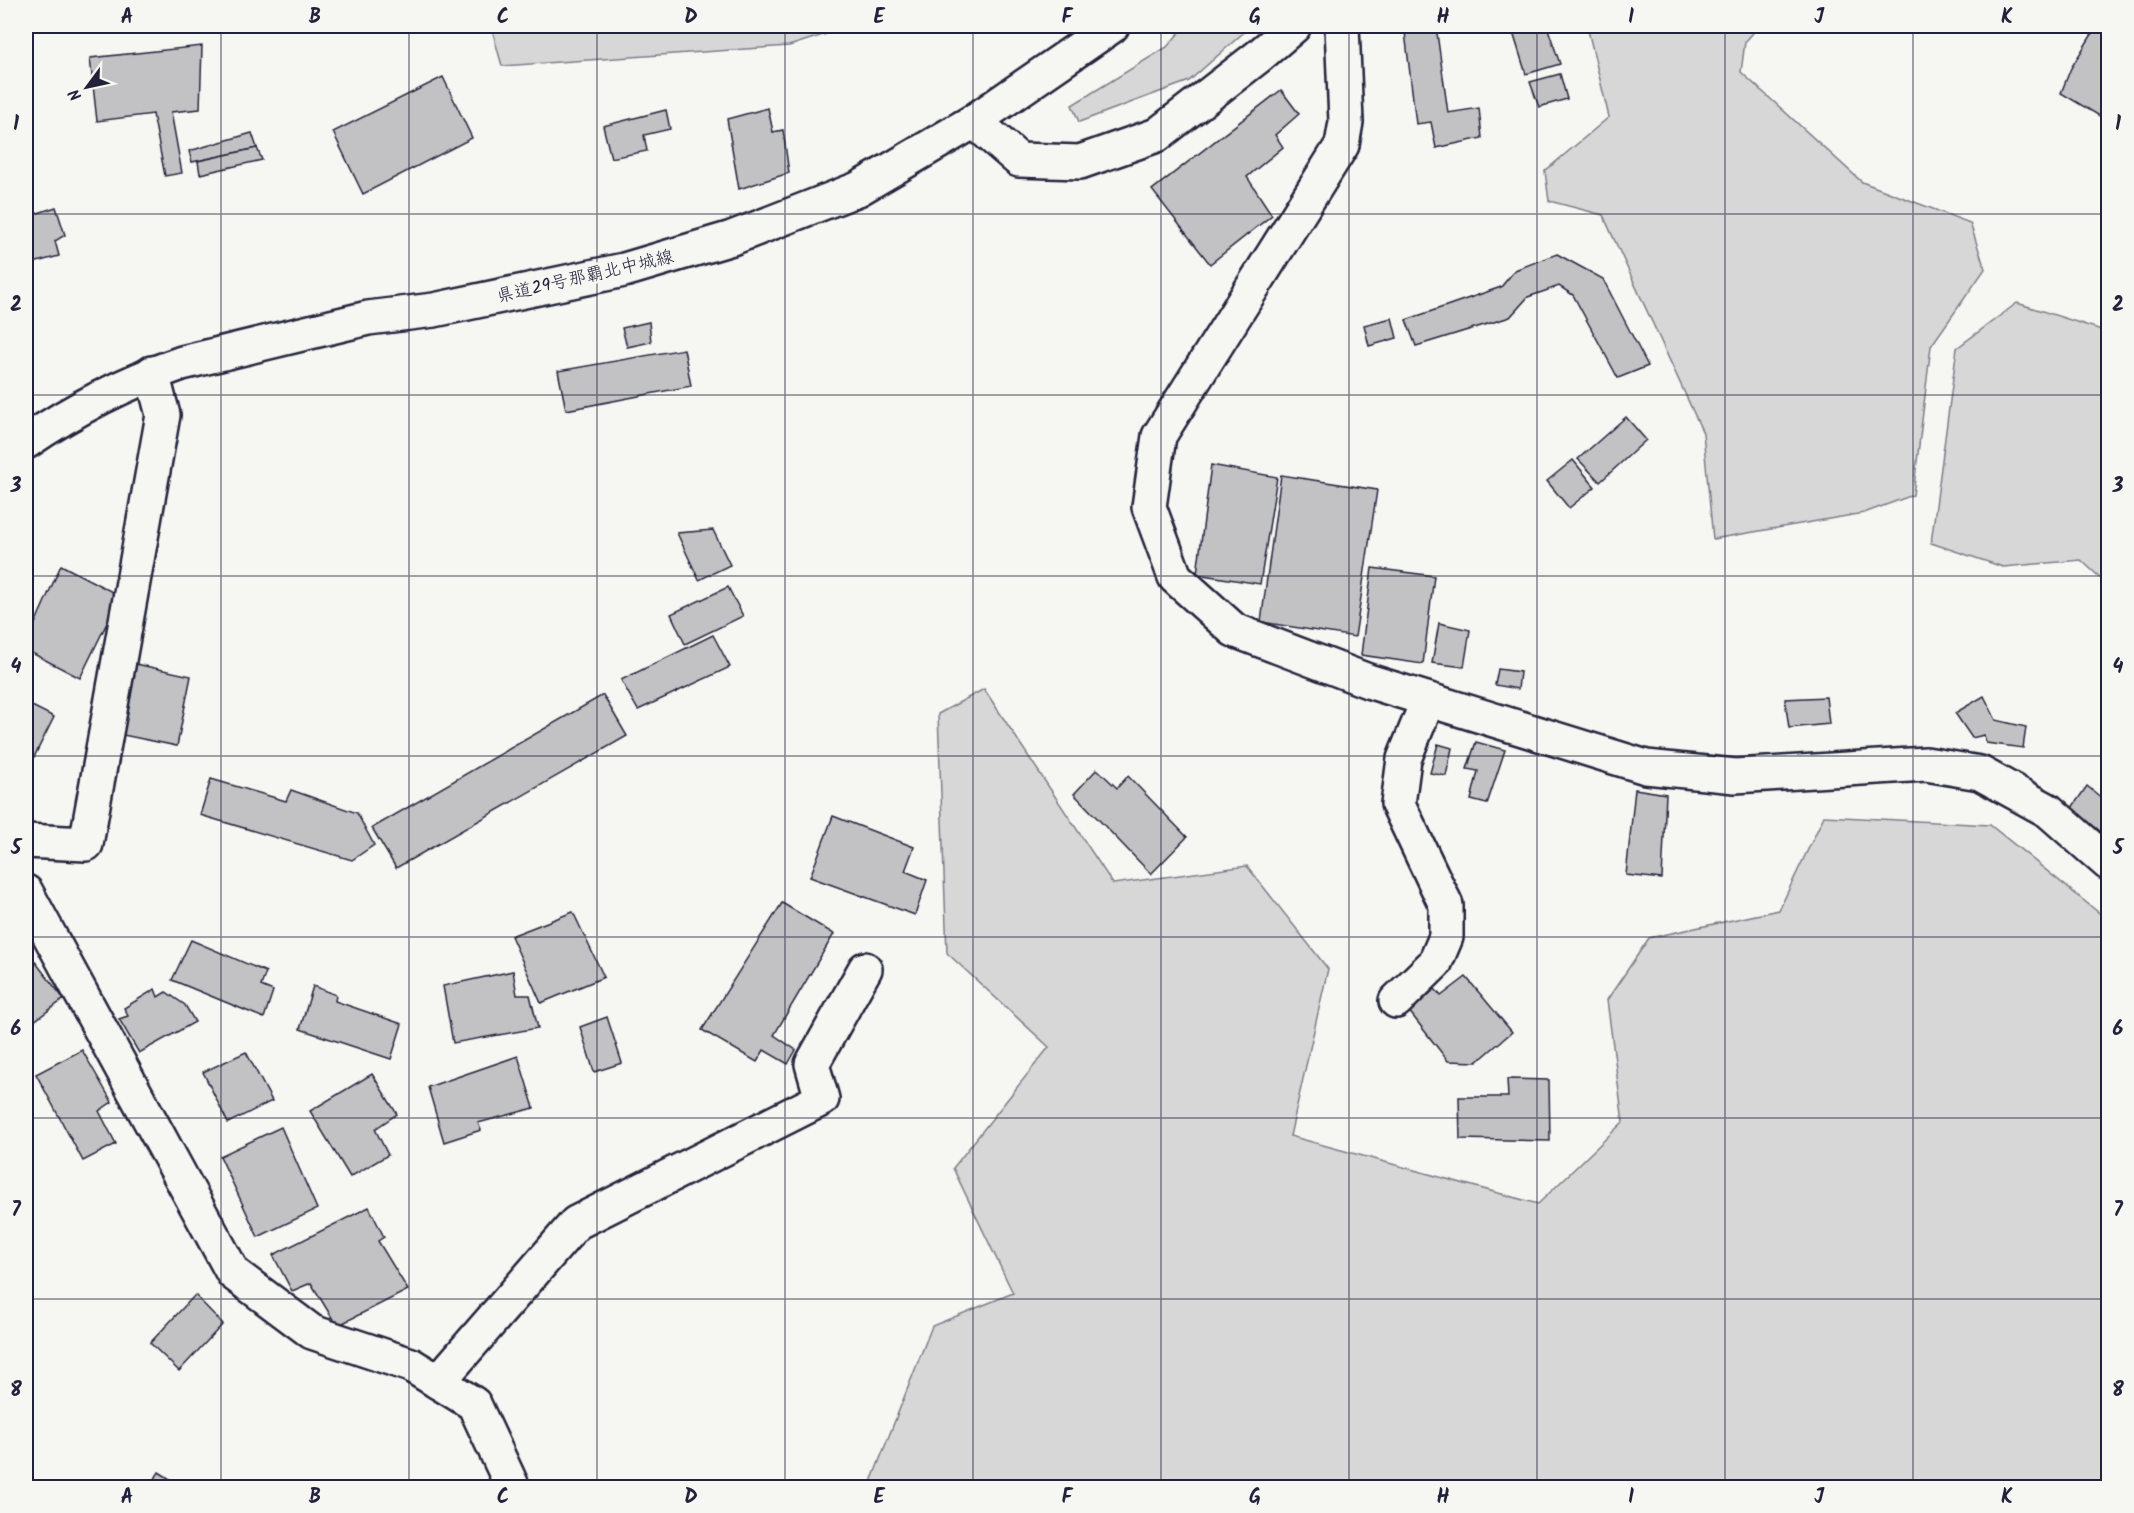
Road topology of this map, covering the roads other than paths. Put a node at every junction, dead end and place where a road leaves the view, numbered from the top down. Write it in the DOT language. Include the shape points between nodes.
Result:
graph roads {
  1 [pos="1112,26"];
  2 [pos="1294,26"];
  3 [pos="1342,26"];
  4 [pos="974,121"];
  5 [pos="152,373"];
  6 [pos="26,442"];
  7 [pos="1428,700"];
  8 [pos="26,841"];
  9 [pos="2109,863"];
  10 [pos="26,892"];
  11 [pos="865,969"];
  12 [pos="1396,1001"];
  13 [pos="438,1382"];
  14 [pos="513,1488"];
  1 -- 4 [label="street, 県道29号那覇北中城線"];
  2 -- 4 [label="street" via="1156,135 1080,162 1019,160"];
  3 -- 7 [label="street" via="1346,122 1342,145 1159,436 1149,507 1175,576 1234,630"];
  4 -- 5 [label="street, 県道29号那覇北中城線" via="858,189 691,251 624,270 434,310 369,318"];
  5 -- 6 [label="street, 県道29号那覇北中城線" via="90,403"];
  5 -- 8 [label="street" via="163,415 86,844"];
  7 -- 9 [label="street" via="1646,767 1735,776 1926,764 1980,773 2049,811"];
  7 -- 12 [label="street" via="1404,759 1398,804 1446,905 1446,937 1435,963"];
  10 -- 13 [label="street" via="233,1273 312,1332 411,1365"];
  11 -- 13 [label="street" via="812,1064 822,1100 576,1223"];
  13 -- 14 [label="street" via="474,1404"];
}
